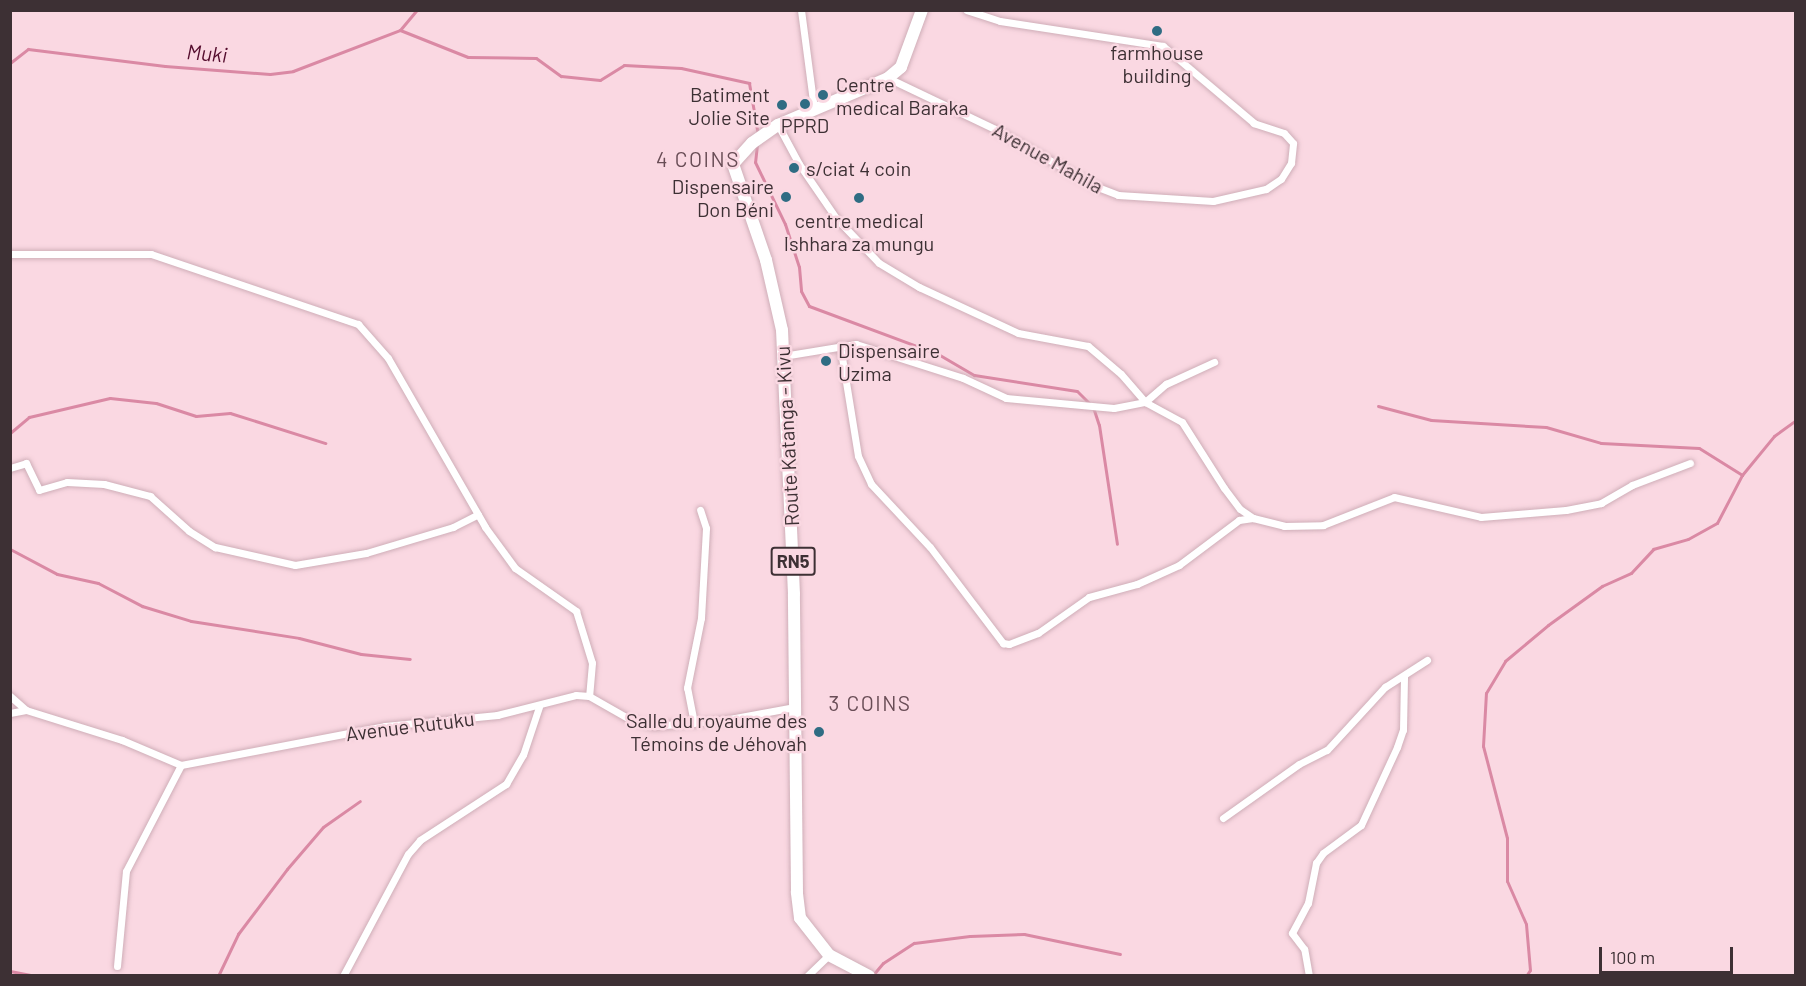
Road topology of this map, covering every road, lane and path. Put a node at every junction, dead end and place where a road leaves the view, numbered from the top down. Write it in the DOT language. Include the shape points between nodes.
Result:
graph roads {
  1 [pos="801,10"];
  2 [pos="922,10"];
  3 [pos="967,10"];
  4 [pos="888,78"];
  5 [pos="814,109"];
  6 [pos="778,125"];
  7 [pos="10,254"];
  8 [pos="840,345"];
  9 [pos="783,356"];
  10 [pos="1214,362"];
  11 [pos="1144,402"];
  12 [pos="1690,463"];
  13 [pos="10,468"];
  14 [pos="700,510"];
  15 [pos="478,514"];
  16 [pos="1253,518"];
  17 [pos="1427,660"];
  18 [pos="1404,676"];
  19 [pos="10,696"];
  20 [pos="589,696"];
  21 [pos="539,706"];
  22 [pos="795,707"];
  23 [pos="26,710"];
  24 [pos="10,714"];
  25 [pos="694,723"];
  26 [pos="181,765"];
  27 [pos="1224,818"];
  28 [pos="829,955"];
  29 [pos="117,966"];
  30 [pos="866,974"];
  31 [pos="343,975"];
  32 [pos="807,975"];
  33 [pos="1309,975"];
  1 -- 5 [label="street"];
  2 -- 4 [label="highway" via="901,67"];
  3 -- 4 [label="street, Avenue Mahila" via="1000,21 1163,46 1254,123 1284,133 1293,143 1291,163 1281,179 1266,189 1213,201 1118,195 995,129"];
  4 -- 5 [label="highway, Route Katanga - Kivu / RN5"];
  5 -- 6 [label="highway, Route Katanga - Kivu / RN5"];
  6 -- 9 [label="highway, Route Katanga - Kivu / RN5" via="734,160 734,166 775,294"];
  6 -- 11 [label="street" via="799,165 836,218 879,263 919,287 1018,333 1088,346 1121,374"];
  7 -- 15 [label="street" via="151,254 358,324 388,358"];
  8 -- 9 [label="street"];
  8 -- 11 [label="street" via="856,344 894,354 1006,398 1114,408"];
  8 -- 16 [label="street" via="858,456 871,484 930,547 1003,643 1023,641 1038,633 1089,597 1157,576 1196,554 1239,520"];
  9 -- 22 [label="highway, Route Katanga - Kivu / RN5"];
  10 -- 11 [label="street" via="1166,384"];
  11 -- 16 [label="street" via="1182,422 1224,489 1240,510"];
  12 -- 16 [label="street" via="1632,485 1601,503 1566,510 1461,515 1406,497 1394,497 1323,525 1284,526"];
  13 -- 15 [label="street" via="26,463 39,490 67,482 104,484 150,496 189,531 215,547 295,565 366,553 453,527"];
  14 -- 25 [label="street" via="706,528 701,618 687,687"];
  15 -- 20 [label="street" via="526,579 566,601 576,611 592,663"];
  17 -- 18 [label="street"];
  18 -- 27 [label="street" via="1385,687 1327,750 1299,764"];
  18 -- 33 [label="street" via="1403,730 1397,747 1361,825 1323,853 1316,863 1308,903 1292,933 1304,949"];
  19 -- 23 [label="street"];
  20 -- 21 [label="street, Avenue Rutuku" via="562,697"];
  20 -- 25 [label="street" via="631,720 653,726"];
  21 -- 26 [label="street, Avenue Rutuku" via="441,723 385,726"];
  21 -- 31 [label="street" via="523,755 506,784 420,840 408,854"];
  22 -- 25 [label="street"];
  22 -- 28 [label="highway, Route Katanga - Kivu / RN5" via="798,901 801,918"];
  23 -- 24 [label="street"];
  23 -- 26 [label="street" via="122,740"];
  26 -- 29 [label="street" via="126,871"];
  28 -- 30 [label="highway, Route Katanga - Kivu / RN5"];
  28 -- 32 [label="street"];
}
